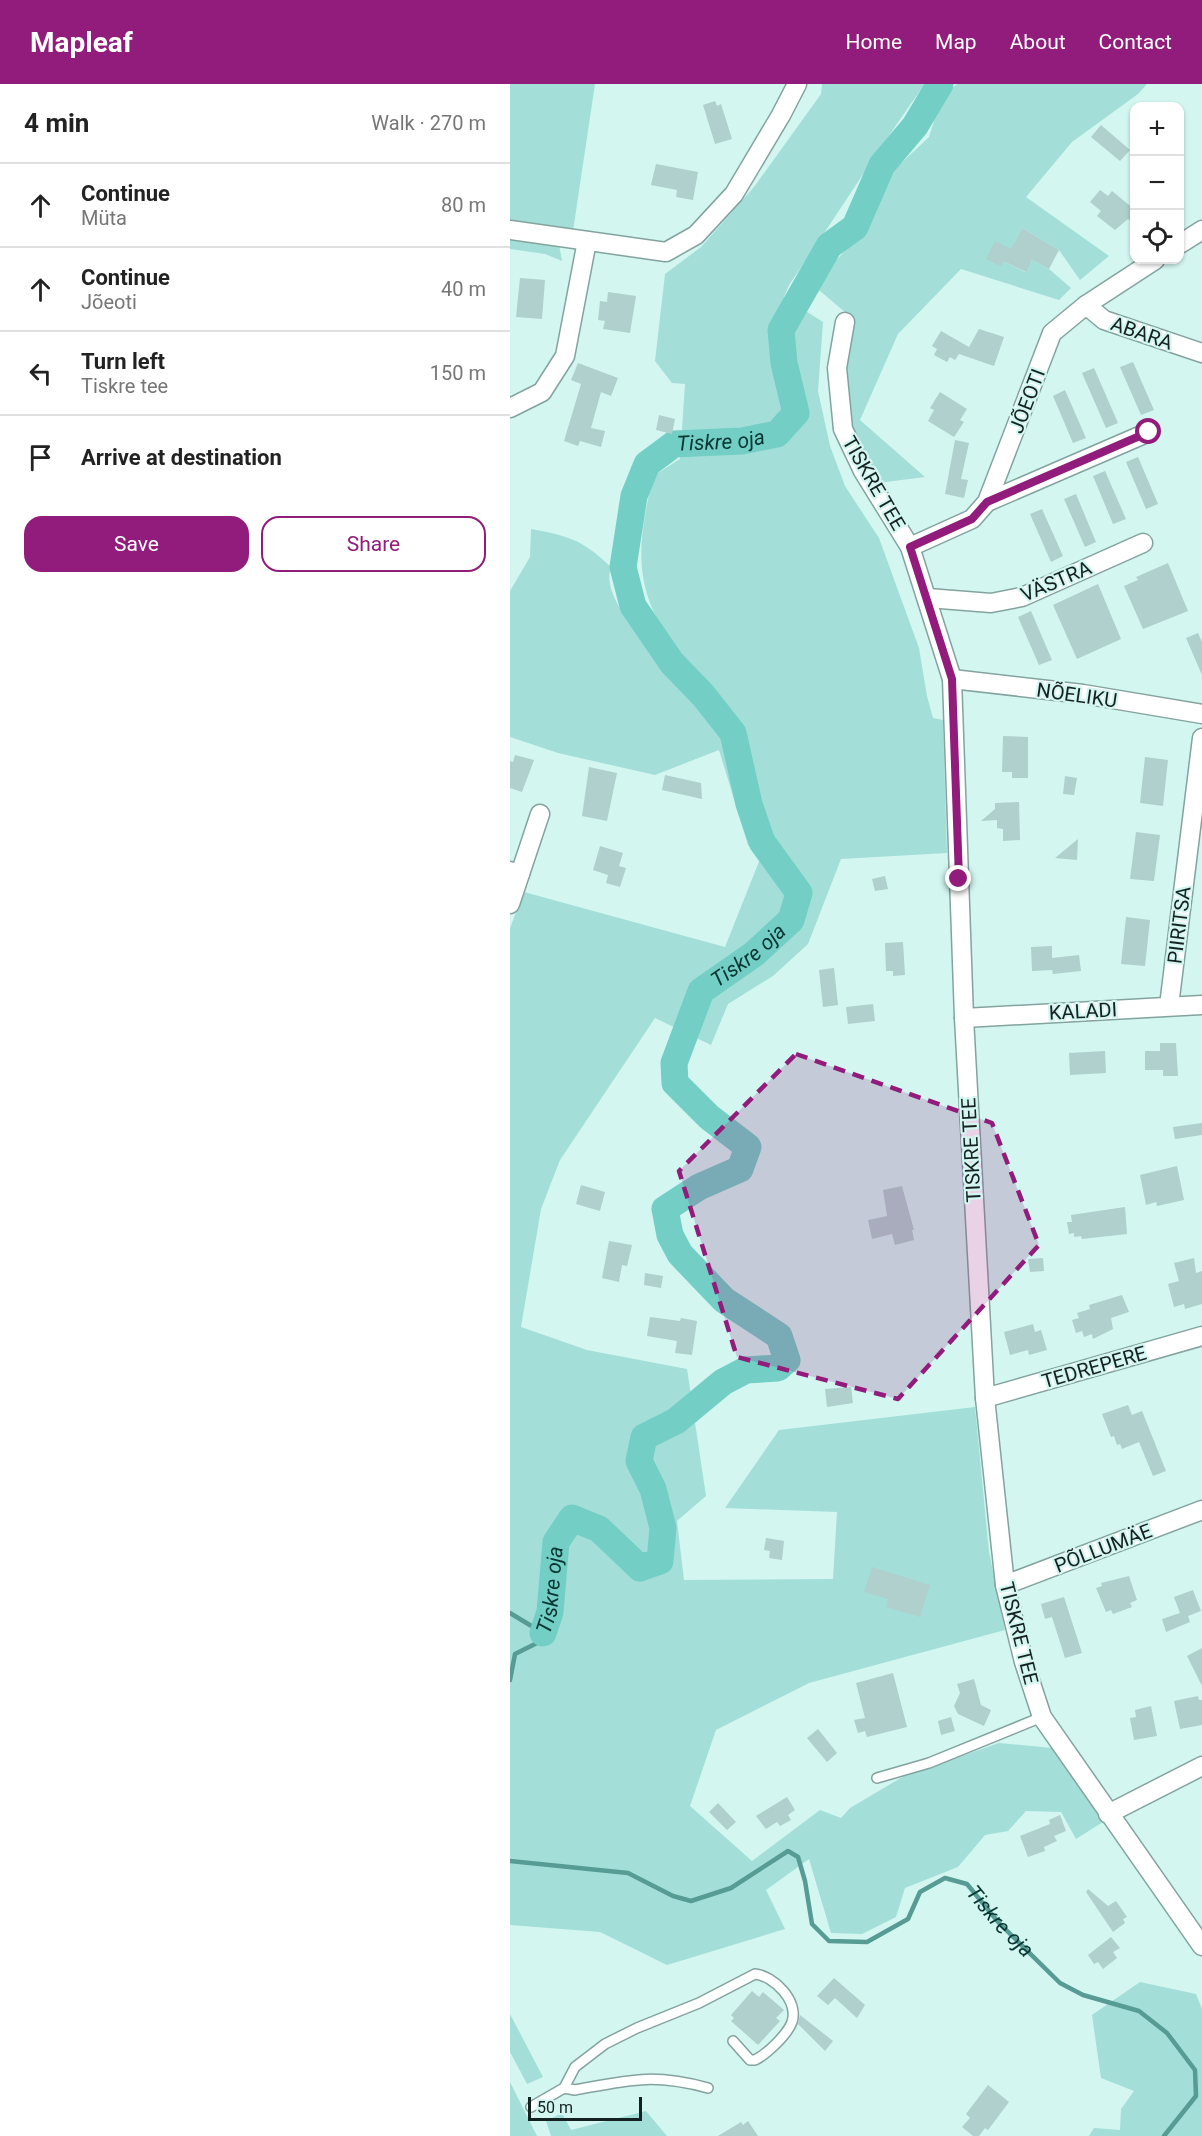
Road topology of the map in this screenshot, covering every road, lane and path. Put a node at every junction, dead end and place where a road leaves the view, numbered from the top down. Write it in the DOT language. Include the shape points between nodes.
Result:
graph roads {
  1 [pos="797,84"];
  2 [pos="510,230"];
  3 [pos="1202,230"];
  4 [pos="587,241"];
  5 [pos="1184,241"];
  6 [pos="1149,264"];
  7 [pos="1086,305"];
  8 [pos="845,322"];
  9 [pos="1202,353"];
  10 [pos="510,408"];
  11 [pos="1149,432"];
  12 [pos="987,502"];
  13 [pos="1143,543"];
  14 [pos="910,547"];
  15 [pos="928,598"];
  16 [pos="952,679"];
  17 [pos="1202,714"];
  18 [pos="1202,738"];
  19 [pos="540,814"];
  20 [pos="515,872"];
  21 [pos="510,904"];
  22 [pos="1202,1005"];
  23 [pos="1169,1006"];
  24 [pos="964,1018"];
  25 [pos="1202,1336"];
  26 [pos="985,1398"];
  27 [pos="1202,1510"];
  28 [pos="1005,1585"];
  29 [pos="1042,1718"];
  30 [pos="1202,1766"];
  31 [pos="877,1778"];
  32 [pos="1108,1814"];
  33 [pos="1202,1946"];
  34 [pos="733,2041"];
  35 [pos="564,2088"];
  36 [pos="708,2088"];
  37 [pos="531,2107"];
  1 -- 4 [label="street" via="734,194 696,235 666,252"];
  2 -- 4 [label="street"];
  3 -- 5 [label="street"];
  4 -- 10 [label="street" via="565,356 543,392"];
  6 -- 7 [label="street, JÕEOTI"];
  7 -- 9 [label="street, ABARA" via="1104,320"];
  7 -- 12 [label="street, JÕEOTI" via="1052,333"];
  8 -- 14 [label="street, TISKRE TEE" via="837,368 843,429 863,471"];
  11 -- 12 [label="street"];
  12 -- 14 [label="street, JÕEOTI" via="972,519"];
  13 -- 15 [label="street, VÄSTRA" via="1022,597 991,603"];
  14 -- 15 [label="street, TISKRE TEE"];
  15 -- 16 [label="street, TISKRE TEE"];
  16 -- 17 [label="street, NÕELIKU" via="1083,694"];
  16 -- 24 [label="street, TISKRE TEE"];
  18 -- 23 [label="street, PIIRITSA"];
  19 -- 20 [label="street"];
  20 -- 21 [label="street"];
  22 -- 23 [label="street, KALADI"];
  23 -- 24 [label="street, KALADI"];
  24 -- 26 [label="street, TISKRE TEE"];
  25 -- 26 [label="street, TEDREPERE"];
  26 -- 28 [label="street, TISKRE TEE"];
  27 -- 28 [label="street, PÕLLUMÄE"];
  28 -- 29 [label="street, TISKRE TEE"];
  29 -- 31 [label="lane" via="929,1763"];
  29 -- 32 [label="street, TISKRE TEE"];
  30 -- 32 [label="street"];
  32 -- 33 [label="street, TISKRE TEE"];
  34 -- 35 [label="lane" via="750,2060 755,2060 787,2031 793,2021 791,2007 773,1980 755,1974 699,2003 626,2033 575,2067"];
  35 -- 36 [label="lane" via="575,2090 645,2077 675,2079"];
  35 -- 37 [label="lane"];
}
